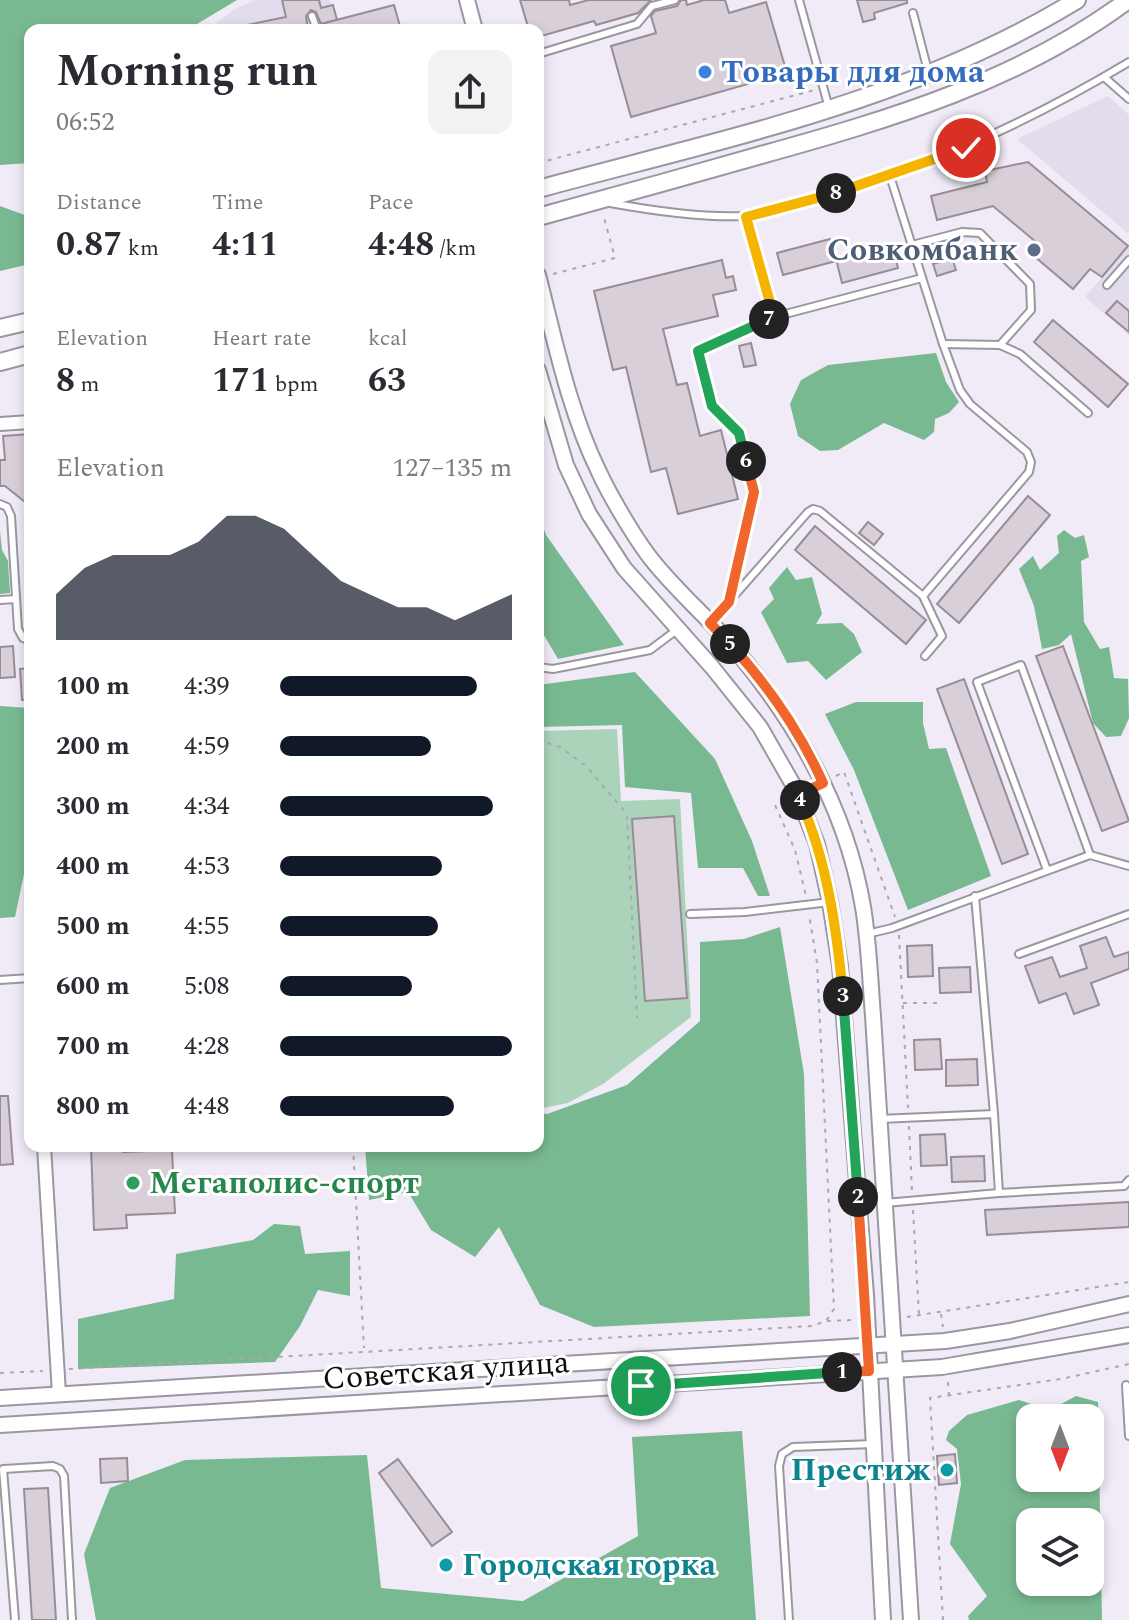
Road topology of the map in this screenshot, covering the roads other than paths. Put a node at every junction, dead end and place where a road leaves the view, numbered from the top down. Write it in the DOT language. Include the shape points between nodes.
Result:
graph roads {
  1 [pos="467,0"];
  2 [pos="675,0"];
  3 [pos="799,0"];
  4 [pos="1077,0"];
  5 [pos="1128,0"];
  6 [pos="913,13"];
  7 [pos="312,16"];
  8 [pos="315,24"];
  9 [pos="473,24"];
  10 [pos="544,52"];
  11 [pos="1129,62"];
  12 [pos="929,75"];
  13 [pos="1104,77"];
  14 [pos="1129,99"];
  15 [pos="830,109"];
  16 [pos="837,134"];
  17 [pos="890,176"];
  18 [pos="544,187"];
  19 [pos="599,200"];
  20 [pos="544,215"];
  21 [pos="746,217"];
  22 [pos="912,245"];
  23 [pos="1129,260"];
  24 [pos="922,278"];
  25 [pos="1107,285"];
  26 [pos="544,300"];
  27 [pos="774,317"];
  28 [pos="24,322"];
  29 [pos="0,328"];
  30 [pos="943,344"];
  31 [pos="1000,345"];
  32 [pos="24,356"];
  33 [pos="0,362"];
  34 [pos="544,390"];
  35 [pos="1088,413"];
  36 [pos="24,422"];
  37 [pos="0,424"];
  38 [pos="0,504"];
  39 [pos="651,560"];
  40 [pos="631,577"];
  41 [pos="923,596"];
  42 [pos="16,599"];
  43 [pos="0,600"];
  44 [pos="729,602"];
  45 [pos="710,623"];
  46 [pos="678,629"];
  47 [pos="24,638"];
  48 [pos="925,656"];
  49 [pos="544,668"];
  50 [pos="1090,855"];
  51 [pos="1129,866"];
  52 [pos="1047,870"];
  53 [pos="975,896"];
  54 [pos="830,902"];
  55 [pos="690,914"];
  56 [pos="1129,914"];
  57 [pos="867,934"];
  58 [pos="1019,954"];
  59 [pos="24,978"];
  60 [pos="0,980"];
  61 [pos="873,1016"];
  62 [pos="844,1017"];
  63 [pos="994,1114"];
  64 [pos="879,1119"];
  65 [pos="44,1152"];
  66 [pos="1129,1180"];
  67 [pos="999,1193"];
  68 [pos="885,1203"];
  69 [pos="1129,1304"];
  70 [pos="1129,1335"];
  71 [pos="894,1344"];
  72 [pos="867,1346"];
  73 [pos="895,1370"];
  74 [pos="869,1371"];
  75 [pos="1126,1385"];
  76 [pos="96,1393"];
  77 [pos="59,1394"];
  78 [pos="0,1398"];
  79 [pos="98,1420"];
  80 [pos="0,1425"];
  81 [pos="1129,1436"];
  82 [pos="873,1444"];
  83 [pos="2,1469"];
  84 [pos="15,1620"];
  85 [pos="72,1620"];
  86 [pos="789,1620"];
  87 [pos="883,1620"];
  88 [pos="911,1620"];
  1 -- 9 [label="street"];
  2 -- 10 [label="lane" via="652,6 637,24"];
  3 -- 15 [label="lane"];
  4 -- 12 [label="main road" via="1008,40"];
  5 -- 16 [label="main road" via="1054,49 1006,73"];
  6 -- 12 [label="lane"];
  7 -- 8 [label="lane"];
  11 -- 13 [label="lane"];
  12 -- 15 [label="main road"];
  13 -- 14 [label="lane"];
  13 -- 17 [label="lane" via="966,148"];
  15 -- 16 [label="main road"];
  15 -- 18 [label="main road"];
  16 -- 19 [label="main road"];
  17 -- 21 [label="lane"];
  17 -- 22 [label="lane"];
  19 -- 20 [label="main road"];
  19 -- 21 [label="lane"];
  21 -- 27 [label="lane"];
  22 -- 24 [label="lane"];
  22 -- 31 [label="lane" via="962,232 980,233 1022,273 1030,284 1031,310"];
  23 -- 25 [label="lane"];
  24 -- 27 [label="lane"];
  24 -- 30 [label="lane"];
  26 -- 39 [label="street" via="581,430 599,473"];
  27 -- 44 [label="lane" via="698,351 712,406 739,433 754,492"];
  28 -- 29 [label="main road"];
  30 -- 31 [label="lane"];
  30 -- 41 [label="lane" via="970,404 1027,452 1031,462 1029,472"];
  31 -- 35 [label="lane" via="1020,354"];
  32 -- 33 [label="main road"];
  34 -- 40 [label="street" via="566,465 589,514"];
  36 -- 37 [label="street"];
  38 -- 42 [label="lane" via="11,516"];
  39 -- 40 [label="street"];
  39 -- 45 [label="street"];
  40 -- 46 [label="street"];
  41 -- 44 [label="lane" via="813,509"];
  41 -- 48 [label="lane" via="942,636"];
  42 -- 43 [label="lane"];
  42 -- 47 [label="lane" via="18,629"];
  44 -- 45 [label="lane"];
  45 -- 57 [label="street" via="778,703 823,783 852,859"];
  46 -- 49 [label="lane" via="650,650"];
  46 -- 54 [label="street" via="760,727 798,795 817,844"];
  50 -- 51 [label="lane"];
  50 -- 52 [label="lane"];
  50 -- 52 [label="lane" via="1021,665 977,682"];
  52 -- 53 [label="lane"];
  53 -- 57 [label="lane"];
  53 -- 63 [label="lane"];
  54 -- 55 [label="lane"];
  54 -- 62 [label="street"];
  56 -- 58 [label="lane"];
  57 -- 61 [label="street"];
  59 -- 60 [label="lane"];
  61 -- 62 [label="street"];
  61 -- 64 [label="street"];
  62 -- 72 [label="street"];
  63 -- 64 [label="lane"];
  63 -- 67 [label="lane"];
  64 -- 68 [label="street"];
  65 -- 77 [label="street"];
  66 -- 67 [label="lane" via="1124,1186"];
  67 -- 68 [label="lane"];
  68 -- 71 [label="street"];
  69 -- 71 [label="street, Советская улица" via="1010,1331"];
  70 -- 73 [label="street, Советская улица" via="966,1365"];
  71 -- 72 [label="street, Советская улица"];
  71 -- 73 [label="street"];
  72 -- 74 [label="street"];
  72 -- 76 [label="street, Советская улица"];
  73 -- 74 [label="street, Советская улица"];
  73 -- 88 [label="street"];
  74 -- 79 [label="street, Советская улица"];
  74 -- 82 [label="street"];
  75 -- 81 [label="lane"];
  76 -- 77 [label="street, Советская улица"];
  76 -- 79 [label="street"];
  77 -- 78 [label="street, Советская улица"];
  79 -- 80 [label="street, Советская улица"];
  82 -- 86 [label="lane" via="793,1447 782,1454"];
  82 -- 87 [label="street"];
  83 -- 84 [label="lane"];
  83 -- 85 [label="lane" via="53,1466 64,1476"];
}
